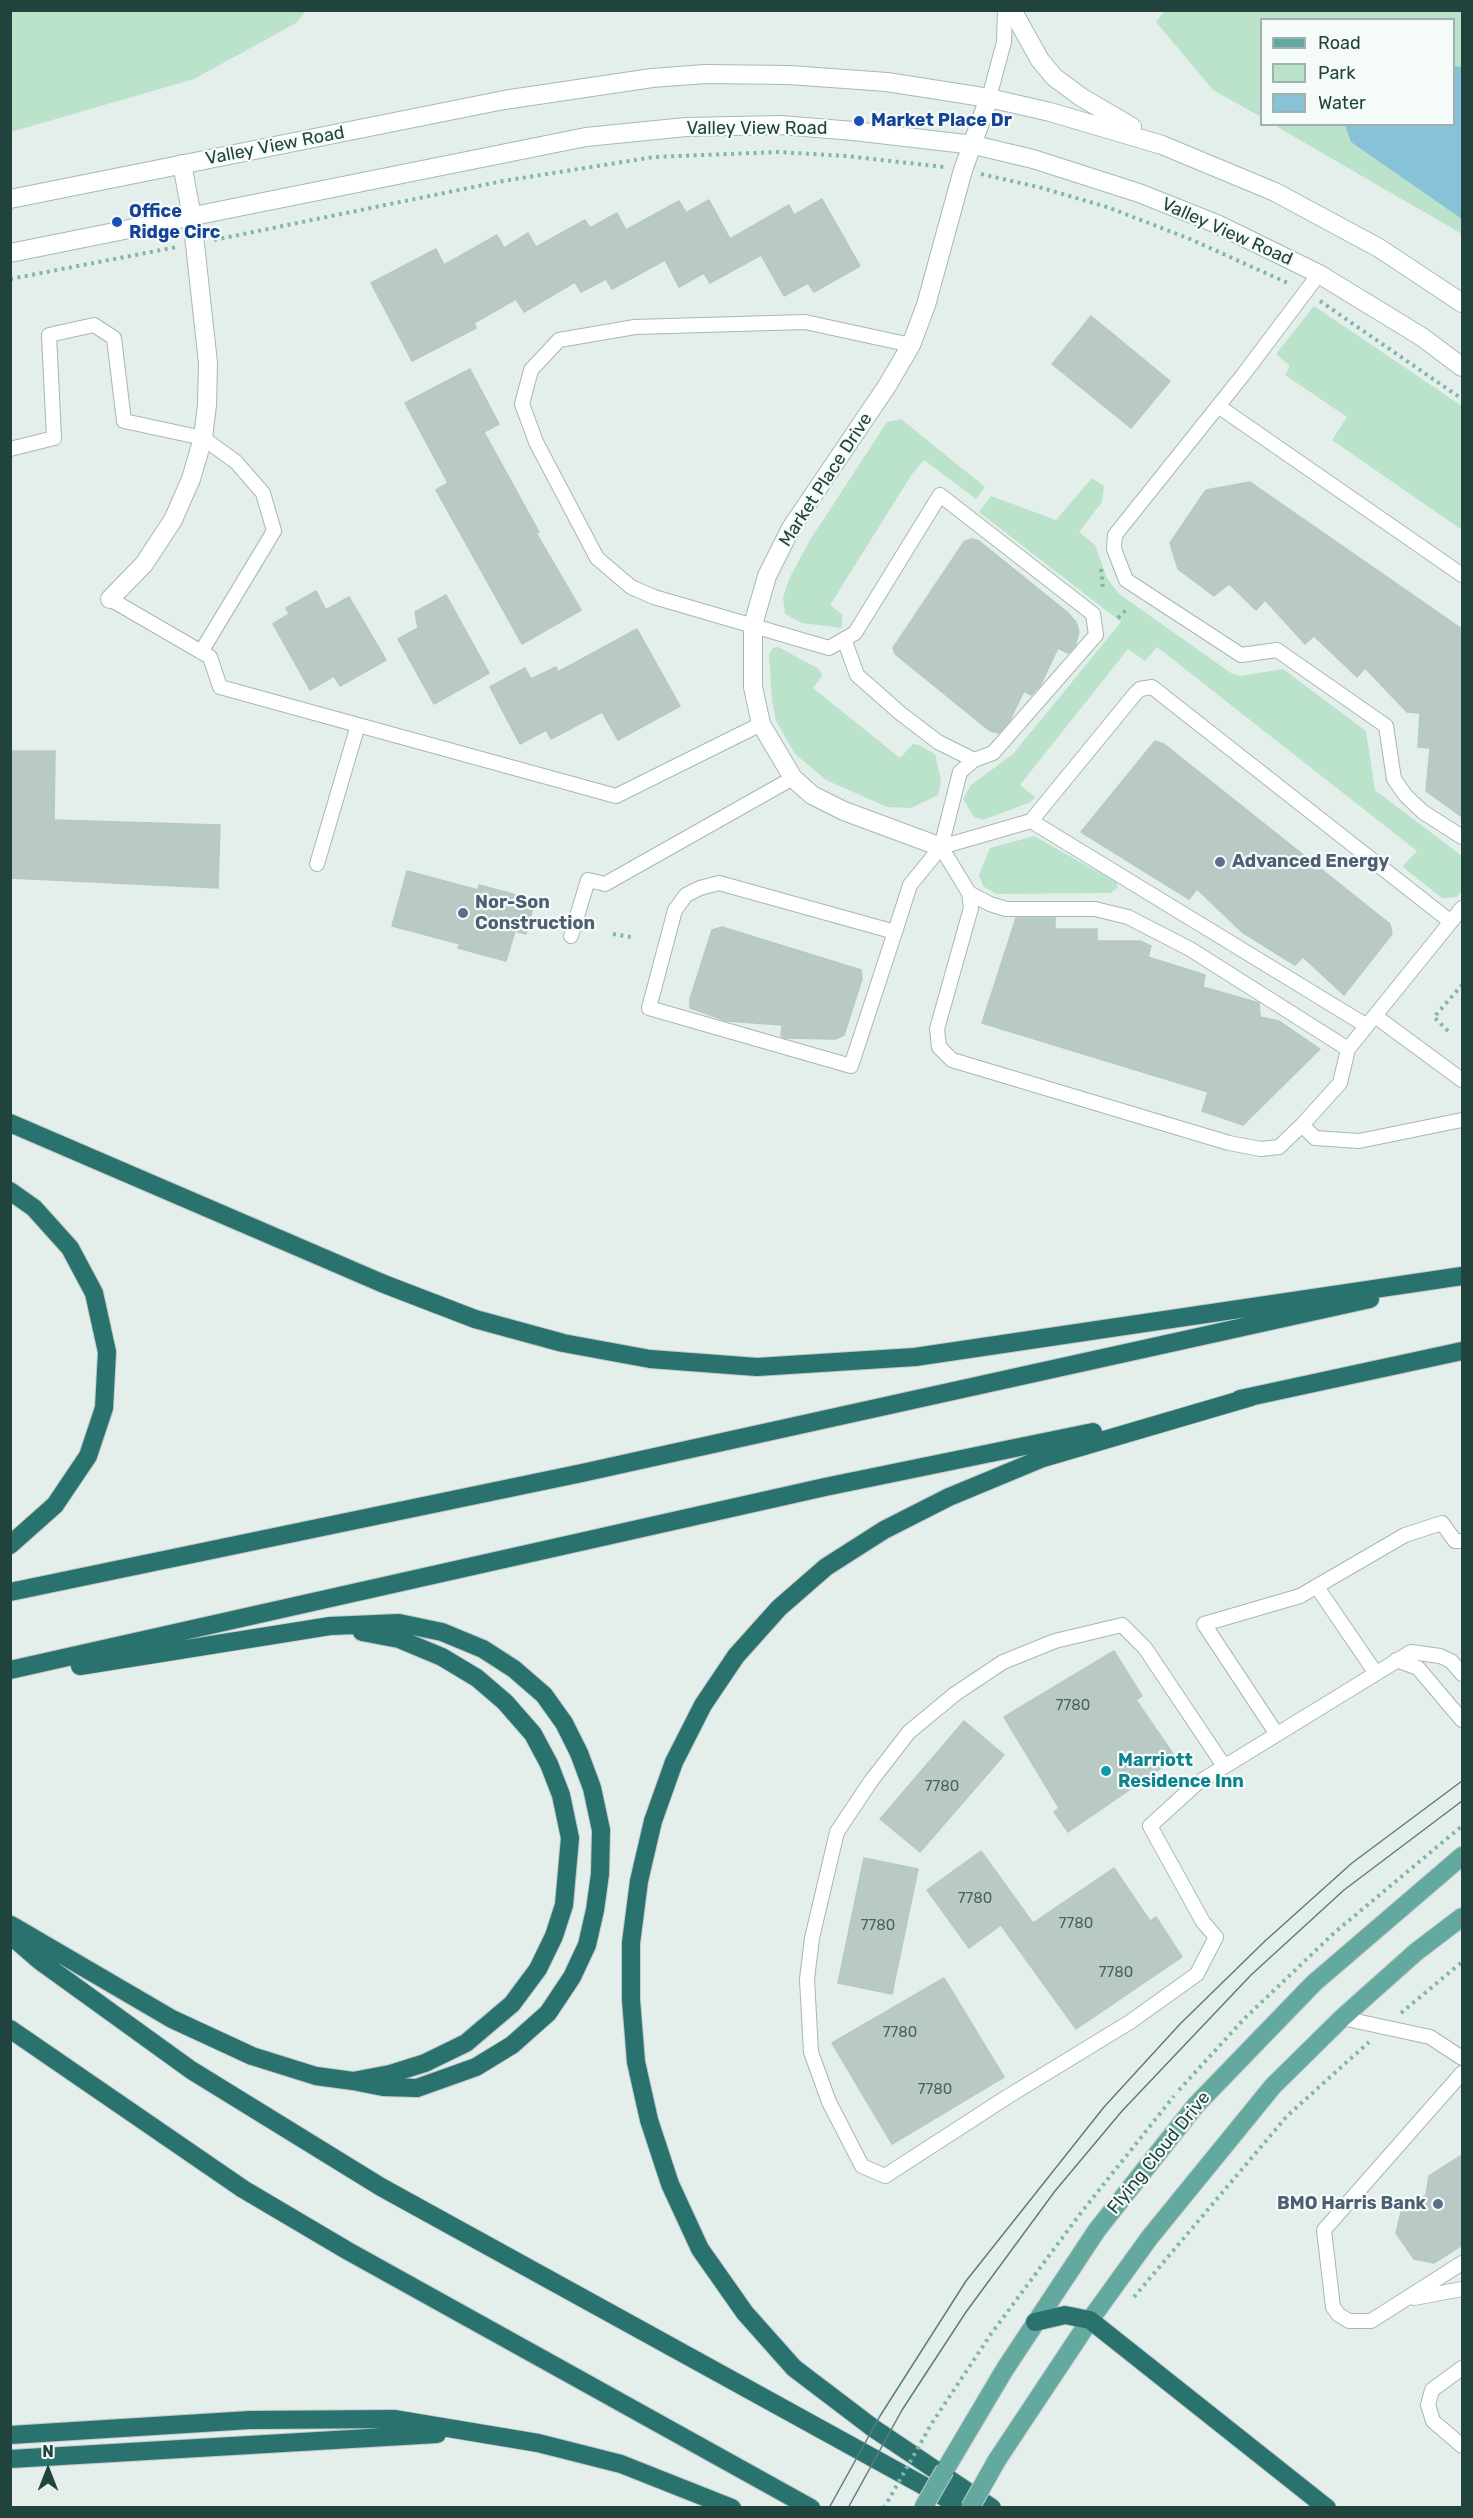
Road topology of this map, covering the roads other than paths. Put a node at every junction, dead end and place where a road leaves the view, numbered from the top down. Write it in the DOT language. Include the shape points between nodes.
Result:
graph roads {
  1 [pos="1005,10"];
  2 [pos="1012,10"];
  3 [pos="989,98"];
  4 [pos="974,145"];
  5 [pos="1162,145"];
  6 [pos="182,164"];
  7 [pos="10,200"];
  8 [pos="192,217"];
  9 [pos="10,253"];
  10 [pos="1319,274"];
  11 [pos="1462,303"];
  12 [pos="911,345"];
  13 [pos="1462,367"];
  14 [pos="1218,406"];
  15 [pos="203,438"];
  16 [pos="10,450"];
  17 [pos="1462,575"];
  18 [pos="110,599"];
  19 [pos="753,625"];
  20 [pos="844,639"];
  21 [pos="201,652"];
  22 [pos="761,724"];
  23 [pos="358,725"];
  24 [pos="974,760"];
  25 [pos="793,777"];
  26 [pos="1031,821"];
  27 [pos="1462,837"];
  28 [pos="941,847"];
  29 [pos="317,864"];
  30 [pos="969,893"];
  31 [pos="1462,908"];
  32 [pos="1451,922"];
  33 [pos="895,932"];
  34 [pos="571,936"];
  35 [pos="1371,1021"];
  36 [pos="1347,1049"];
  37 [pos="1462,1080"];
  38 [pos="1462,1120"];
  39 [pos="10,1123"];
  40 [pos="1302,1125"];
  41 [pos="10,1191"];
  42 [pos="1462,1277"];
  43 [pos="1462,1351"];
  44 [pos="1251,1397"];
  45 [pos="1462,1541"];
  46 [pos="10,1545"];
  47 [pos="1317,1587"];
  48 [pos="10,1592"];
  49 [pos="330,1626"];
  50 [pos="1396,1660"];
  51 [pos="10,1670"];
  52 [pos="1376,1672"];
  53 [pos="1462,1674"];
  54 [pos="10,1677"];
  55 [pos="1462,1720"];
  56 [pos="1276,1733"];
  57 [pos="1224,1766"];
  58 [pos="1462,1856"];
  59 [pos="1462,1917"];
  60 [pos="10,1924"];
  61 [pos="10,1935"];
  62 [pos="1342,2018"];
  63 [pos="10,2029"];
  64 [pos="1462,2058"];
  65 [pos="1462,2073"];
  66 [pos="353,2081"];
  67 [pos="1462,2263"];
  68 [pos="1462,2289"];
  69 [pos="1406,2300"];
  70 [pos="1090,2320"];
  71 [pos="1035,2322"];
  72 [pos="1462,2368"];
  73 [pos="462,2432"];
  74 [pos="10,2435"];
  75 [pos="1462,2446"];
  76 [pos="10,2459"];
  77 [pos="732,2508"];
  78 [pos="810,2508"];
  79 [pos="923,2508"];
  80 [pos="964,2508"];
  81 [pos="970,2508"];
  82 [pos="992,2508"];
  83 [pos="1327,2508"];
  1 -- 3 [label="lane" via="1004,42"];
  2 -- 5 [label="main road" via="1054,77"];
  3 -- 4 [label="main road, Market Place Drive"];
  3 -- 5 [label="main road, Valley View Road"];
  3 -- 6 [label="main road, Valley View Road" via="887,82 789,75 662,77 504,100"];
  4 -- 8 [label="main road, Valley View Road" via="780,125 686,127 586,137"];
  4 -- 10 [label="main road, Valley View Road" via="1033,159 1139,193 1217,224"];
  4 -- 12 [label="main road, Market Place Drive"];
  5 -- 11 [label="main road, Valley View Road" via="1275,192 1379,248"];
  6 -- 7 [label="main road, Valley View Road"];
  6 -- 8 [label="main road"];
  8 -- 9 [label="main road, Valley View Road"];
  8 -- 15 [label="main road" via="208,363"];
  10 -- 13 [label="main road, Valley View Road" via="1422,337"];
  10 -- 14 [label="lane"];
  12 -- 19 [label="main road, Market Place Drive" via="791,528 767,576"];
  12 -- 19 [label="lane" via="805,322 635,327 559,340 531,370 522,404 536,442 597,558 632,587 654,597"];
  14 -- 17 [label="lane"];
  14 -- 27 [label="lane" via="1115,535 1114,549 1126,579 1241,655 1277,650 1386,726 1394,779 1423,812"];
  15 -- 16 [label="lane" via="124,421 114,338 94,325 49,335 54,438"];
  15 -- 18 [label="main road" via="173,520 144,564"];
  15 -- 21 [label="lane" via="236,462 263,493 274,531"];
  18 -- 21 [label="lane"];
  19 -- 20 [label="lane" via="829,648"];
  19 -- 22 [label="main road, Market Place Drive" via="753,687"];
  20 -- 24 [label="lane" via="857,675 938,742"];
  20 -- 24 [label="lane" via="855,633 940,495 1093,614 1096,635 993,753"];
  21 -- 23 [label="lane" via="210,657 220,687"];
  22 -- 23 [label="lane" via="616,796"];
  22 -- 25 [label="main road, Market Place Drive"];
  23 -- 29 [label="lane"];
  24 -- 28 [label="lane" via="960,772"];
  25 -- 28 [label="main road, Market Place Drive" via="812,795 844,811"];
  25 -- 34 [label="lane" via="605,884 588,880"];
  26 -- 28 [label="lane"];
  26 -- 32 [label="lane" via="1135,694 1152,687"];
  26 -- 35 [label="lane"];
  28 -- 30 [label="lane"];
  28 -- 33 [label="lane" via="910,885"];
  30 -- 36 [label="lane" via="1006,909 1095,909 1128,917 1190,949"];
  30 -- 40 [label="lane" via="971,908 937,1029 939,1047 952,1060 1229,1143 1261,1149 1279,1147"];
  31 -- 32 [label="lane"];
  32 -- 35 [label="lane"];
  33 -- 33 [label="lane" via="851,1066 648,1008 675,910 686,895 700,888 719,884"];
  35 -- 36 [label="lane"];
  35 -- 37 [label="lane"];
  36 -- 40 [label="lane" via="1340,1083"];
  38 -- 40 [label="lane" via="1359,1141 1315,1138"];
  39 -- 42 [label="highway" via="384,1284 475,1319 563,1343 650,1359 757,1367 915,1357"];
  41 -- 46 [label="highway" via="34,1208 70,1248 94,1293 106,1352 104,1408 88,1456 56,1505"];
  42 -- 48 [label="highway" via="582,1473"];
  43 -- 44 [label="highway"];
  44 -- 51 [label="highway" via="803,1492"];
  44 -- 82 [label="highway" via="1043,1458 949,1497 884,1530 826,1567 779,1608 736,1656 703,1705 674,1762 653,1821 639,1881 631,1943 636,2062 649,2120 670,2184 700,2249 745,2313 794,2367 873,2428"];
  45 -- 47 [label="lane" via="1455,1541 1442,1523 1405,1535"];
  47 -- 52 [label="lane"];
  47 -- 56 [label="lane" via="1300,1596 1204,1624"];
  49 -- 54 [label="highway"];
  49 -- 66 [label="highway" via="399,1639 442,1657 477,1678 505,1702 533,1734 549,1764 561,1795 570,1838 564,1905 554,1936 538,1969 512,2004 466,2043 425,2063"];
  49 -- 66 [label="highway" via="399,1623 442,1632 483,1649 514,1670 544,1695 564,1723 592,1788 601,1830 600,1874 587,1945 548,2013 512,2045 476,2067 444,2080 417,2088"];
  50 -- 52 [label="lane"];
  50 -- 53 [label="lane" via="1411,1652 1426,1652 1451,1661"];
  50 -- 55 [label="lane" via="1418,1668"];
  52 -- 56 [label="lane"];
  56 -- 57 [label="lane"];
  57 -- 57 [label="lane" via="1196,1784 1150,1826 1203,1922 1216,1937 1197,1974 1130,2022 885,2175 862,2166 829,2102 811,2052 807,1979 812,1938 837,1832 909,1732 955,1694 1003,1662 1055,1641 1122,1625 1145,1648"];
  58 -- 71 [label="main road, Flying Cloud Drive" via="1314,1983 1196,2105 1097,2230"];
  59 -- 62 [label="main road"];
  60 -- 66 [label="highway" via="172,2019 232,2047 283,2068"];
  61 -- 80 [label="highway" via="191,2070 381,2187"];
  62 -- 64 [label="lane" via="1430,2037"];
  62 -- 70 [label="main road" via="1273,2086 1150,2236"];
  63 -- 78 [label="highway" via="243,2189"];
  65 -- 69 [label="lane" via="1324,2230 1333,2307 1339,2315 1359,2323 1371,2321"];
  67 -- 69 [label="lane"];
  68 -- 69 [label="lane"];
  70 -- 71 [label="highway" via="1065,2315"];
  70 -- 81 [label="main road, bridge"];
  70 -- 83 [label="highway"];
  71 -- 79 [label="main road, Flying Cloud Drive, bridge"];
  72 -- 75 [label="lane" via="1432,2390 1428,2405 1433,2421"];
  73 -- 74 [label="highway" via="393,2419 318,2418"];
  73 -- 76 [label="highway"];
  73 -- 77 [label="highway" via="537,2443 621,2464"];
}
